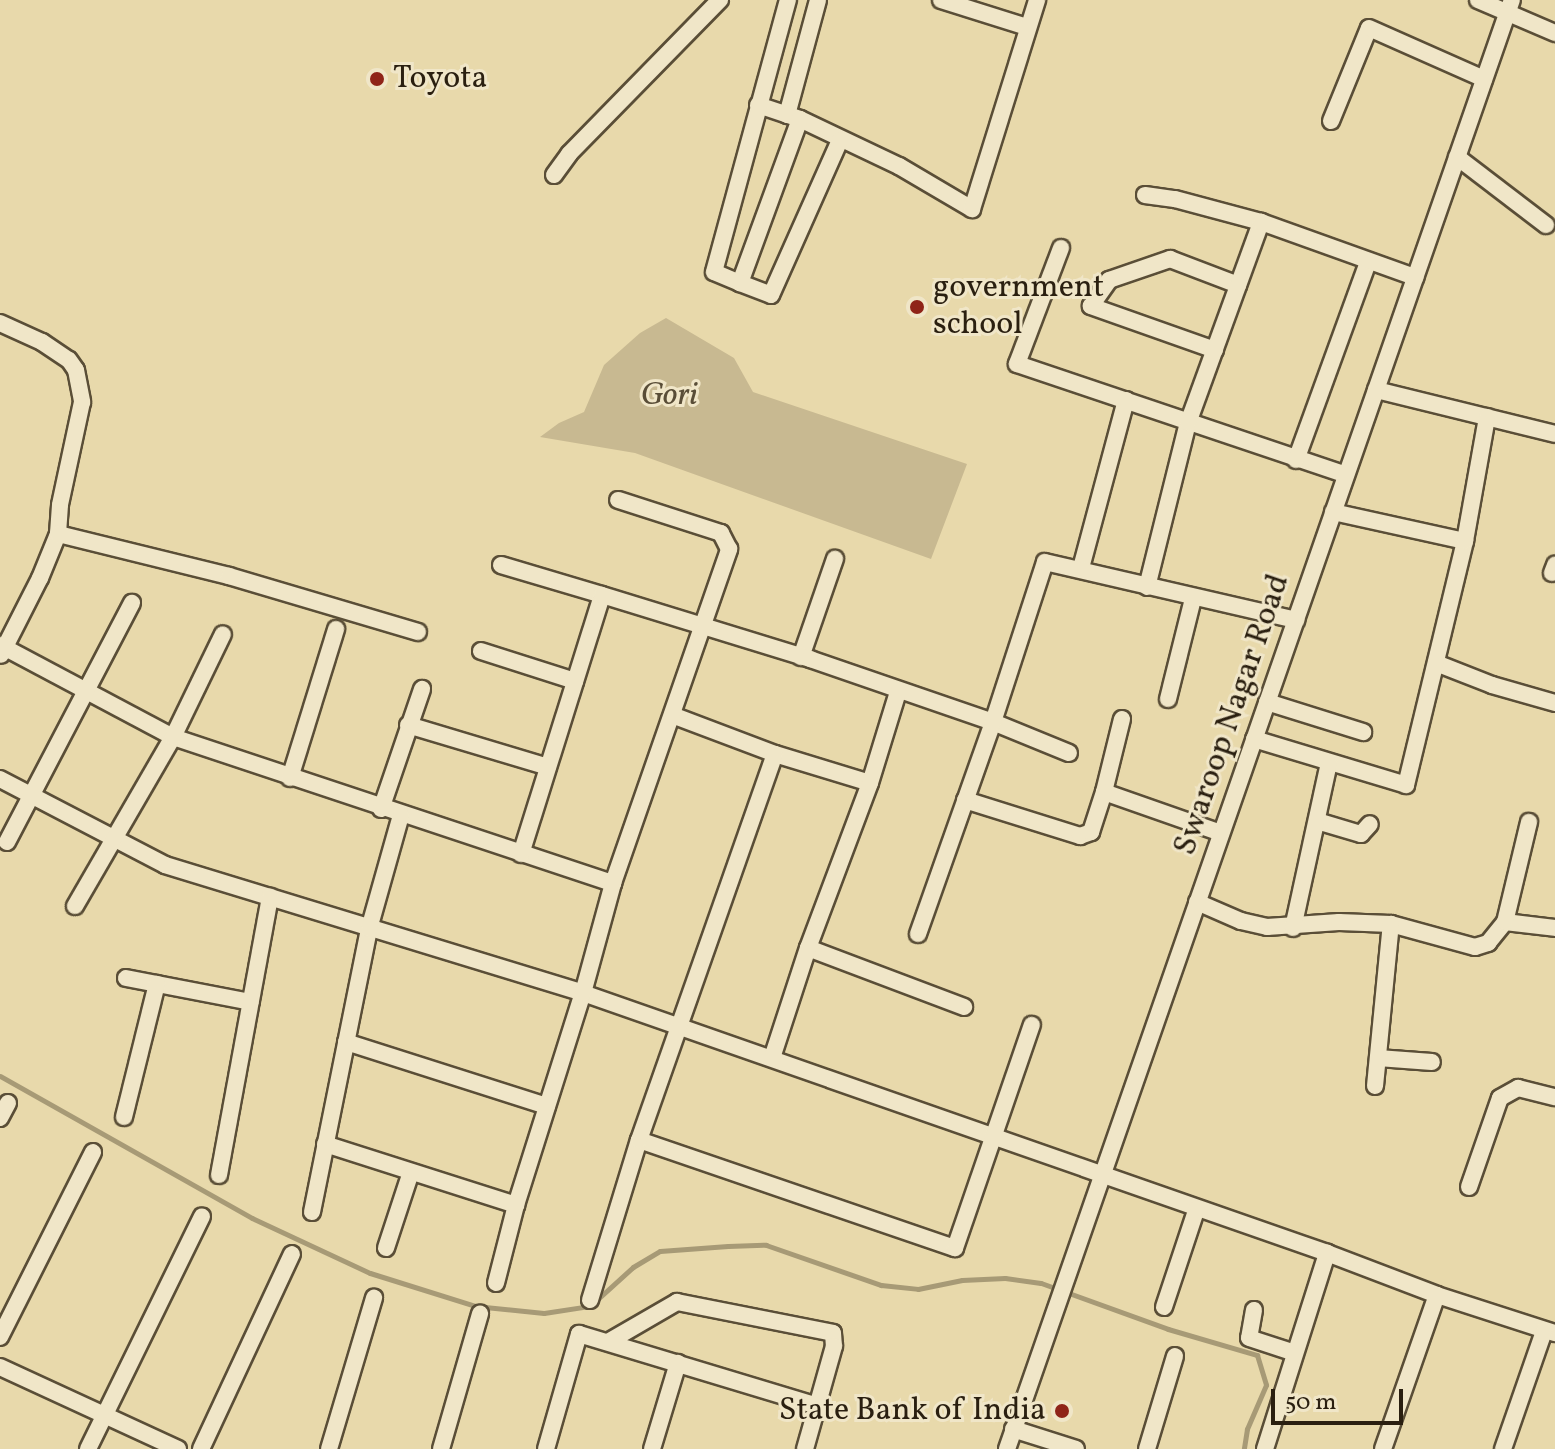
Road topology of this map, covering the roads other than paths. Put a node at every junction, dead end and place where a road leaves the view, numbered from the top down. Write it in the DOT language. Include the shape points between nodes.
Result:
graph roads {
  1 [pos="720,0"];
  2 [pos="788,0"];
  3 [pos="818,0"];
  4 [pos="941,0"];
  5 [pos="1037,0"];
  6 [pos="1478,0"];
  7 [pos="1510,6"];
  8 [pos="1027,27"];
  9 [pos="1555,33"];
  10 [pos="1484,79"];
  11 [pos="758,105"];
  12 [pos="794,117"];
  13 [pos="1331,121"];
  14 [pos="840,140"];
  15 [pos="1457,157"];
  16 [pos="554,175"];
  17 [pos="1145,195"];
  18 [pos="1261,222"];
  19 [pos="1546,225"];
  20 [pos="1061,248"];
  21 [pos="1368,262"];
  22 [pos="1415,277"];
  23 [pos="740,283"];
  24 [pos="1238,285"];
  25 [pos="0,323"];
  26 [pos="1215,350"];
  27 [pos="1376,390"];
  28 [pos="1126,400"];
  29 [pos="1487,417"];
  30 [pos="1188,423"];
  31 [pos="1555,434"];
  32 [pos="1296,460"];
  33 [pos="1346,475"];
  34 [pos="618,500"];
  35 [pos="1333,512"];
  36 [pos="58,534"];
  37 [pos="1465,541"];
  38 [pos="835,559"];
  39 [pos="501,565"];
  40 [pos="1081,568"];
  41 [pos="1147,587"];
  42 [pos="602,595"];
  43 [pos="1193,599"];
  44 [pos="132,603"];
  45 [pos="1296,620"];
  46 [pos="703,626"];
  47 [pos="336,629"];
  48 [pos="418,632"];
  49 [pos="223,634"];
  50 [pos="2,650"];
  51 [pos="481,651"];
  52 [pos="801,657"];
  53 [pos="1436,663"];
  54 [pos="575,681"];
  55 [pos="422,689"];
  56 [pos="88,691"];
  57 [pos="898,692"];
  58 [pos="1168,699"];
  59 [pos="1267,702"];
  60 [pos="1555,703"];
  61 [pos="672,715"];
  62 [pos="1122,719"];
  63 [pos="993,722"];
  64 [pos="408,725"];
  65 [pos="1363,732"];
  66 [pos="173,737"];
  67 [pos="1254,739"];
  68 [pos="1069,753"];
  69 [pos="775,754"];
  70 [pos="1329,763"];
  71 [pos="548,767"];
  72 [pos="290,778"];
  73 [pos="0,779"];
  74 [pos="870,783"];
  75 [pos="1104,792"];
  76 [pos="29,796"];
  77 [pos="965,800"];
  78 [pos="381,809"];
  79 [pos="401,815"];
  80 [pos="1317,821"];
  81 [pos="1529,822"];
  82 [pos="1370,824"];
  83 [pos="1221,833"];
  84 [pos="113,838"];
  85 [pos="7,842"];
  86 [pos="521,854"];
  87 [pos="613,883"];
  88 [pos="270,897"];
  89 [pos="1197,902"];
  90 [pos="75,906"];
  91 [pos="1505,922"];
  92 [pos="1391,924"];
  93 [pos="1293,928"];
  94 [pos="1555,928"];
  95 [pos="369,929"];
  96 [pos="918,934"];
  97 [pos="808,948"];
  98 [pos="126,978"];
  99 [pos="157,984"];
  100 [pos="583,993"];
  101 [pos="251,1002"];
  102 [pos="964,1007"];
  103 [pos="1032,1025"];
  104 [pos="680,1028"];
  105 [pos="346,1042"];
  106 [pos="772,1058"];
  107 [pos="1378,1058"];
  108 [pos="1432,1062"];
  109 [pos="1375,1086"];
  110 [pos="1555,1097"];
  111 [pos="547,1106"];
  112 [pos="124,1117"];
  113 [pos="993,1137"];
  114 [pos="639,1140"];
  115 [pos="325,1144"];
  116 [pos="93,1152"];
  117 [pos="411,1172"];
  118 [pos="219,1175"];
  119 [pos="1102,1175"];
  120 [pos="1469,1187"];
  121 [pos="516,1205"];
  122 [pos="1197,1208"];
  123 [pos="312,1212"];
  124 [pos="202,1216"];
  125 [pos="386,1248"];
  126 [pos="1327,1253"];
  127 [pos="292,1254"];
  128 [pos="496,1283"];
  129 [pos="1437,1295"];
  130 [pos="374,1298"];
  131 [pos="590,1300"];
  132 [pos="1164,1307"];
  133 [pos="1254,1310"];
  134 [pos="480,1314"];
  135 [pos="1549,1332"];
  136 [pos="0,1337"];
  137 [pos="608,1342"];
  138 [pos="1295,1353"];
  139 [pos="1175,1356"];
  140 [pos="678,1363"];
  141 [pos="0,1367"];
  142 [pos="818,1406"];
  143 [pos="104,1413"];
  144 [pos="1013,1429"];
  145 [pos="88,1449"];
  146 [pos="178,1449"];
  147 [pos="201,1449"];
  148 [pos="329,1449"];
  149 [pos="441,1449"];
  150 [pos="546,1449"];
  151 [pos="652,1449"];
  152 [pos="805,1449"];
  153 [pos="1007,1449"];
  154 [pos="1076,1449"];
  155 [pos="1147,1449"];
  156 [pos="1265,1449"];
  157 [pos="1383,1449"];
  158 [pos="1503,1449"];
  1 -- 16 [label="street"];
  2 -- 11 [label="street"];
  3 -- 12 [label="street"];
  4 -- 8 [label="street"];
  5 -- 8 [label="street"];
  6 -- 7 [label="street"];
  7 -- 9 [label="street"];
  7 -- 10 [label="street, Swaroop Nagar Road"];
  8 -- 14 [label="street" via="972,209 899,166"];
  10 -- 13 [label="street" via="1369,28"];
  10 -- 15 [label="street, Swaroop Nagar Road"];
  11 -- 12 [label="street"];
  11 -- 23 [label="street" via="714,272"];
  12 -- 14 [label="street"];
  12 -- 23 [label="street"];
  14 -- 23 [label="street" via="771,295"];
  15 -- 19 [label="street"];
  15 -- 22 [label="street, Swaroop Nagar Road"];
  17 -- 18 [label="street"];
  18 -- 21 [label="street"];
  18 -- 24 [label="street"];
  20 -- 28 [label="street" via="1017,364"];
  21 -- 22 [label="street"];
  21 -- 32 [label="street"];
  22 -- 27 [label="street, Swaroop Nagar Road"];
  24 -- 26 [label="street"];
  24 -- 26 [label="street" via="1170,259 1109,280 1091,306"];
  25 -- 36 [label="street" via="52,348 76,370 82,402"];
  26 -- 30 [label="street"];
  27 -- 29 [label="street"];
  27 -- 33 [label="street, Swaroop Nagar Road"];
  28 -- 30 [label="street"];
  28 -- 40 [label="street"];
  29 -- 31 [label="street"];
  29 -- 37 [label="street"];
  30 -- 32 [label="street"];
  30 -- 41 [label="street"];
  32 -- 33 [label="street"];
  33 -- 35 [label="street, Swaroop Nagar Road"];
  34 -- 46 [label="street" via="727,539 728,556"];
  35 -- 37 [label="street"];
  35 -- 45 [label="street, Swaroop Nagar Road"];
  36 -- 48 [label="street" via="229,576"];
  36 -- 50 [label="street"];
  37 -- 53 [label="street"];
  38 -- 52 [label="street"];
  39 -- 42 [label="street"];
  40 -- 41 [label="street"];
  40 -- 63 [label="street" via="1045,562"];
  41 -- 43 [label="street"];
  42 -- 46 [label="street"];
  42 -- 54 [label="street"];
  43 -- 45 [label="street"];
  43 -- 58 [label="street"];
  44 -- 56 [label="street"];
  45 -- 59 [label="street, Swaroop Nagar Road"];
  46 -- 52 [label="street"];
  46 -- 61 [label="street"];
  47 -- 72 [label="street"];
  49 -- 66 [label="street"];
  50 -- 56 [label="street"];
  51 -- 54 [label="street"];
  52 -- 57 [label="street"];
  53 -- 60 [label="street"];
  53 -- 70 [label="street" via="1406,785"];
  54 -- 71 [label="street"];
  55 -- 64 [label="street"];
  56 -- 66 [label="street"];
  56 -- 76 [label="street"];
  57 -- 63 [label="street"];
  57 -- 74 [label="street"];
  59 -- 65 [label="street"];
  59 -- 67 [label="street, Swaroop Nagar Road"];
  61 -- 69 [label="street"];
  61 -- 87 [label="street"];
  62 -- 75 [label="street"];
  63 -- 68 [label="street"];
  63 -- 77 [label="street"];
  64 -- 71 [label="street"];
  64 -- 78 [label="street"];
  66 -- 72 [label="street"];
  66 -- 84 [label="street"];
  67 -- 70 [label="street"];
  67 -- 83 [label="street, Swaroop Nagar Road"];
  69 -- 74 [label="street"];
  69 -- 104 [label="street"];
  70 -- 80 [label="street"];
  71 -- 86 [label="street"];
  72 -- 78 [label="street"];
  73 -- 76 [label="street"];
  74 -- 97 [label="street"];
  75 -- 77 [label="street" via="1091,832 1080,836"];
  75 -- 83 [label="street"];
  76 -- 84 [label="street"];
  76 -- 85 [label="street"];
  77 -- 96 [label="street"];
  78 -- 79 [label="street"];
  79 -- 86 [label="street"];
  79 -- 95 [label="street"];
  80 -- 82 [label="street" via="1361,834"];
  80 -- 93 [label="street"];
  81 -- 91 [label="street"];
  83 -- 89 [label="street, Swaroop Nagar Road"];
  84 -- 88 [label="street" via="165,865"];
  84 -- 90 [label="street"];
  86 -- 87 [label="street"];
  87 -- 100 [label="street"];
  88 -- 95 [label="street"];
  88 -- 101 [label="street"];
  89 -- 93 [label="street" via="1241,921"];
  89 -- 119 [label="street, Swaroop Nagar Road"];
  91 -- 92 [label="street" via="1483,947"];
  91 -- 94 [label="street"];
  92 -- 93 [label="street" via="1339,922"];
  92 -- 107 [label="street"];
  95 -- 100 [label="street"];
  95 -- 105 [label="street"];
  97 -- 102 [label="street"];
  97 -- 106 [label="street"];
  98 -- 99 [label="street"];
  99 -- 101 [label="street"];
  99 -- 112 [label="street"];
  100 -- 104 [label="street"];
  100 -- 111 [label="street"];
  101 -- 118 [label="street"];
  103 -- 113 [label="street"];
  104 -- 106 [label="street"];
  104 -- 114 [label="street"];
  105 -- 111 [label="street"];
  105 -- 115 [label="street"];
  106 -- 113 [label="street"];
  107 -- 108 [label="street"];
  107 -- 109 [label="street"];
  110 -- 120 [label="street" via="1518,1088 1500,1098"];
  111 -- 121 [label="street"];
  113 -- 114 [label="street" via="955,1248"];
  113 -- 119 [label="street"];
  114 -- 131 [label="street"];
  115 -- 117 [label="street"];
  115 -- 123 [label="street"];
  116 -- 136 [label="street"];
  117 -- 121 [label="street"];
  117 -- 125 [label="street"];
  119 -- 122 [label="street"];
  119 -- 144 [label="street, Swaroop Nagar Road"];
  121 -- 128 [label="street"];
  122 -- 126 [label="street"];
  122 -- 132 [label="street"];
  124 -- 143 [label="street"];
  126 -- 129 [label="street"];
  126 -- 138 [label="street"];
  127 -- 147 [label="street"];
  129 -- 135 [label="street"];
  129 -- 157 [label="street"];
  130 -- 148 [label="street"];
  133 -- 138 [label="street" via="1249,1338"];
  134 -- 149 [label="street"];
  135 -- 158 [label="street"];
  137 -- 140 [label="street"];
  137 -- 142 [label="street" via="677,1302 825,1329 833,1333 834,1346"];
  137 -- 150 [label="street" via="579,1334"];
  138 -- 156 [label="street"];
  139 -- 155 [label="street"];
  140 -- 142 [label="street"];
  140 -- 151 [label="street"];
  141 -- 143 [label="street"];
  142 -- 152 [label="street"];
  143 -- 145 [label="street"];
  143 -- 146 [label="street"];
  144 -- 153 [label="street, Swaroop Nagar Road"];
  144 -- 154 [label="street"];
}
